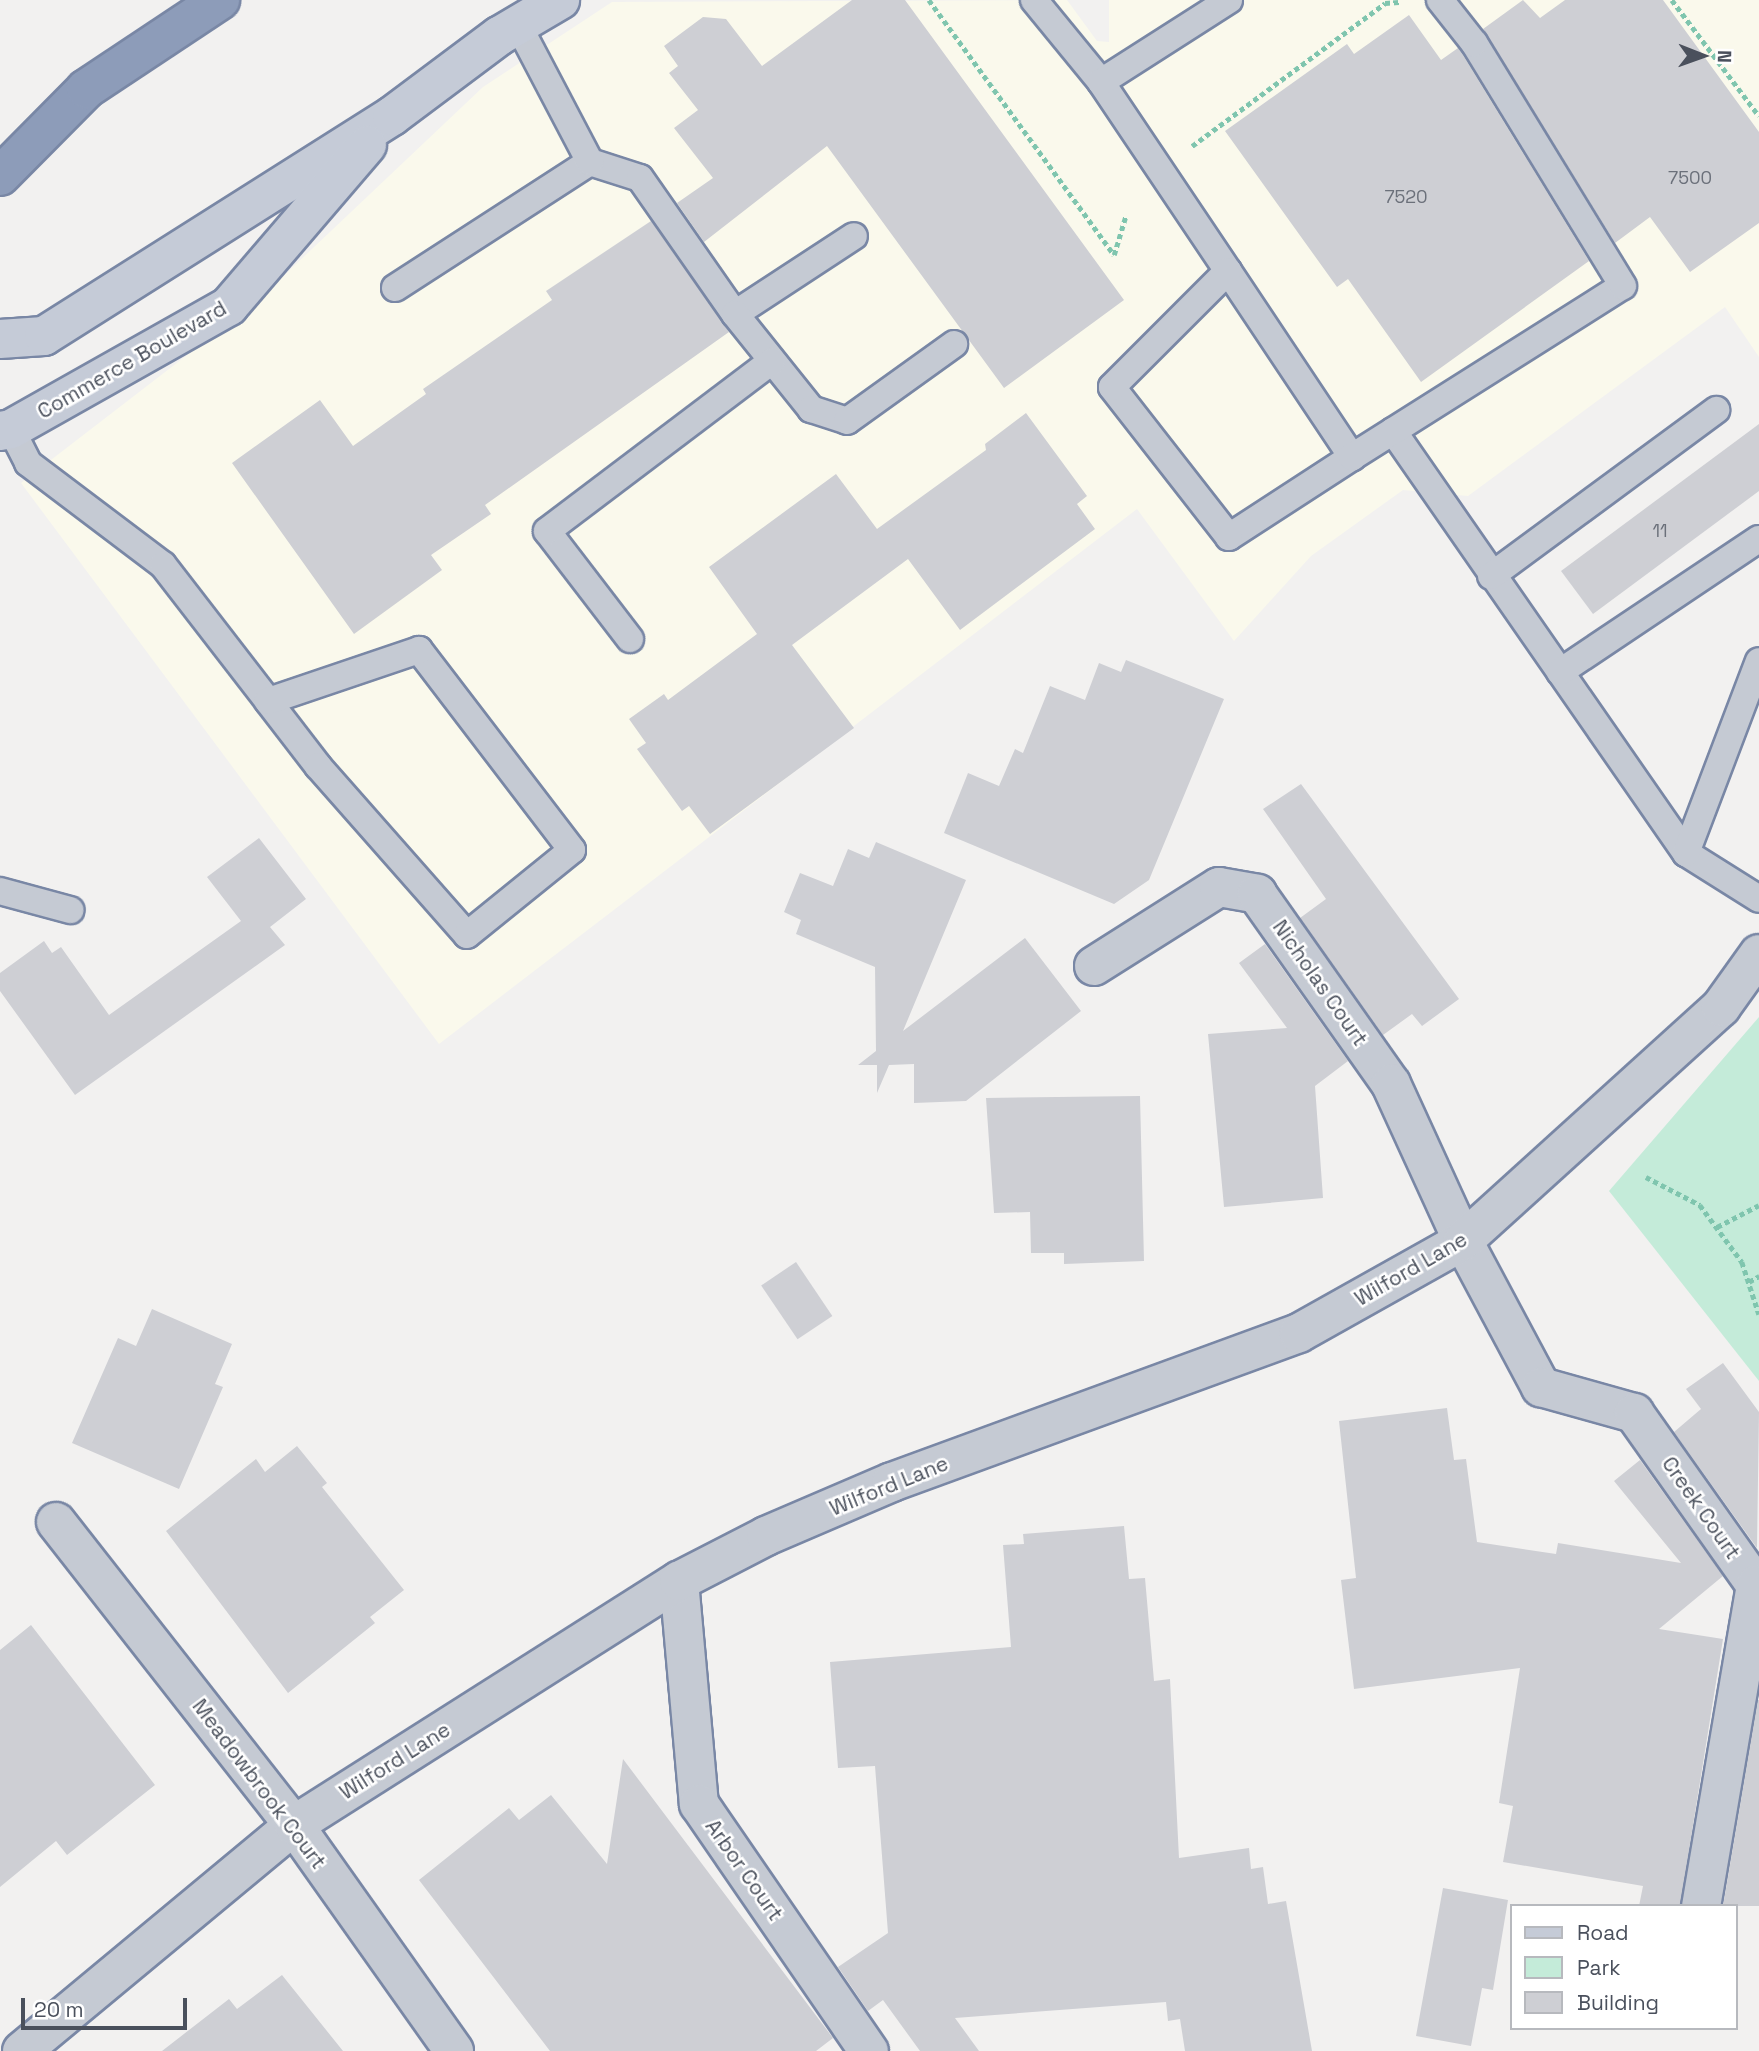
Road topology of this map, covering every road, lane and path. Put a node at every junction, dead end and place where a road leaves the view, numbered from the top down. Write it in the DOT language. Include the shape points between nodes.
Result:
graph roads {
  1 [pos="220,0"];
  2 [pos="560,0"];
  3 [pos="929,0"];
  4 [pos="1034,0"];
  5 [pos="1229,0"];
  6 [pos="1440,0"];
  7 [pos="1672,0"];
  8 [pos="1406,1"];
  9 [pos="518,25"];
  10 [pos="1101,82"];
  11 [pos="392,116"];
  12 [pos="1759,116"];
  13 [pos="1186,150"];
  14 [pos="590,163"];
  15 [pos="0,176"];
  16 [pos="1126,215"];
  17 [pos="854,236"];
  18 [pos="1228,271"];
  19 [pos="395,288"];
  20 [pos="735,314"];
  21 [pos="0,339"];
  22 [pos="954,344"];
  23 [pos="772,361"];
  24 [pos="1716,410"];
  25 [pos="6,430"];
  26 [pos="1393,431"];
  27 [pos="1352,457"];
  28 [pos="1759,539"];
  29 [pos="1490,576"];
  30 [pos="630,639"];
  31 [pos="1759,661"];
  32 [pos="1560,671"];
  33 [pos="268,701"];
  34 [pos="1686,853"];
  35 [pos="0,891"];
  36 [pos="1759,898"];
  37 [pos="71,910"];
  38 [pos="1759,954"];
  39 [pos="1094,966"];
  40 [pos="1646,1177"];
  41 [pos="1759,1205"];
  42 [pos="1717,1227"];
  43 [pos="1463,1241"];
  44 [pos="1759,1276"];
  45 [pos="1749,1282"];
  46 [pos="1759,1314"];
  47 [pos="56,1522"];
  48 [pos="679,1580"];
  49 [pos="294,1825"];
  50 [pos="1701,1904"];
  51 [pos="22,2051"];
  52 [pos="454,2051"];
  53 [pos="869,2051"];
  1 -- 15 [label="highway" via="86,89"];
  2 -- 9 [label="street, Commerce Boulevard"];
  3 -- 16 [label="path" via="1114,256"];
  4 -- 10 [label="lane"];
  5 -- 10 [label="lane"];
  6 -- 26 [label="lane" via="1474,43 1623,286"];
  7 -- 12 [label="path"];
  8 -- 13 [label="path" via="1385,3"];
  9 -- 11 [label="street, Commerce Boulevard"];
  9 -- 14 [label="lane"];
  10 -- 18 [label="lane"];
  11 -- 21 [label="street, Commerce Boulevard" via="44,336"];
  11 -- 25 [label="street, Commerce Boulevard" via="229,306"];
  14 -- 19 [label="lane"];
  14 -- 20 [label="lane" via="640,178"];
  17 -- 20 [label="lane"];
  18 -- 27 [label="lane"];
  18 -- 27 [label="lane" via="1112,387 1229,537"];
  20 -- 23 [label="lane"];
  22 -- 23 [label="lane" via="847,421 811,409"];
  23 -- 30 [label="lane" via="547,531"];
  24 -- 29 [label="lane"];
  25 -- 33 [label="lane" via="28,463 163,565"];
  26 -- 27 [label="lane"];
  26 -- 29 [label="lane"];
  28 -- 32 [label="lane"];
  29 -- 32 [label="lane"];
  31 -- 34 [label="lane"];
  32 -- 34 [label="lane"];
  33 -- 33 [label="lane" via="318,766 467,934 572,850 419,650"];
  34 -- 36 [label="lane"];
  35 -- 37 [label="lane"];
  38 -- 43 [label="street, Wilford Lane" via="1721,1007"];
  39 -- 43 [label="street, Nicholas Court" via="1219,887 1257,894 1391,1084"];
  40 -- 42 [label="path" via="1700,1205"];
  41 -- 42 [label="path"];
  42 -- 45 [label="path" via="1742,1262"];
  43 -- 48 [label="street, Wilford Lane" via="1299,1332 892,1482 766,1536"];
  43 -- 50 [label="street, Creek Court" via="1541,1387 1634,1413 1756,1585"];
  44 -- 45 [label="path"];
  45 -- 46 [label="path"];
  47 -- 49 [label="street, Meadowbrook Court"];
  48 -- 49 [label="street, Wilford Lane"];
  48 -- 53 [label="street, Arbor Court" via="699,1804"];
  49 -- 51 [label="street, Wilford Lane"];
  49 -- 52 [label="street, Meadowbrook Court"];
}
